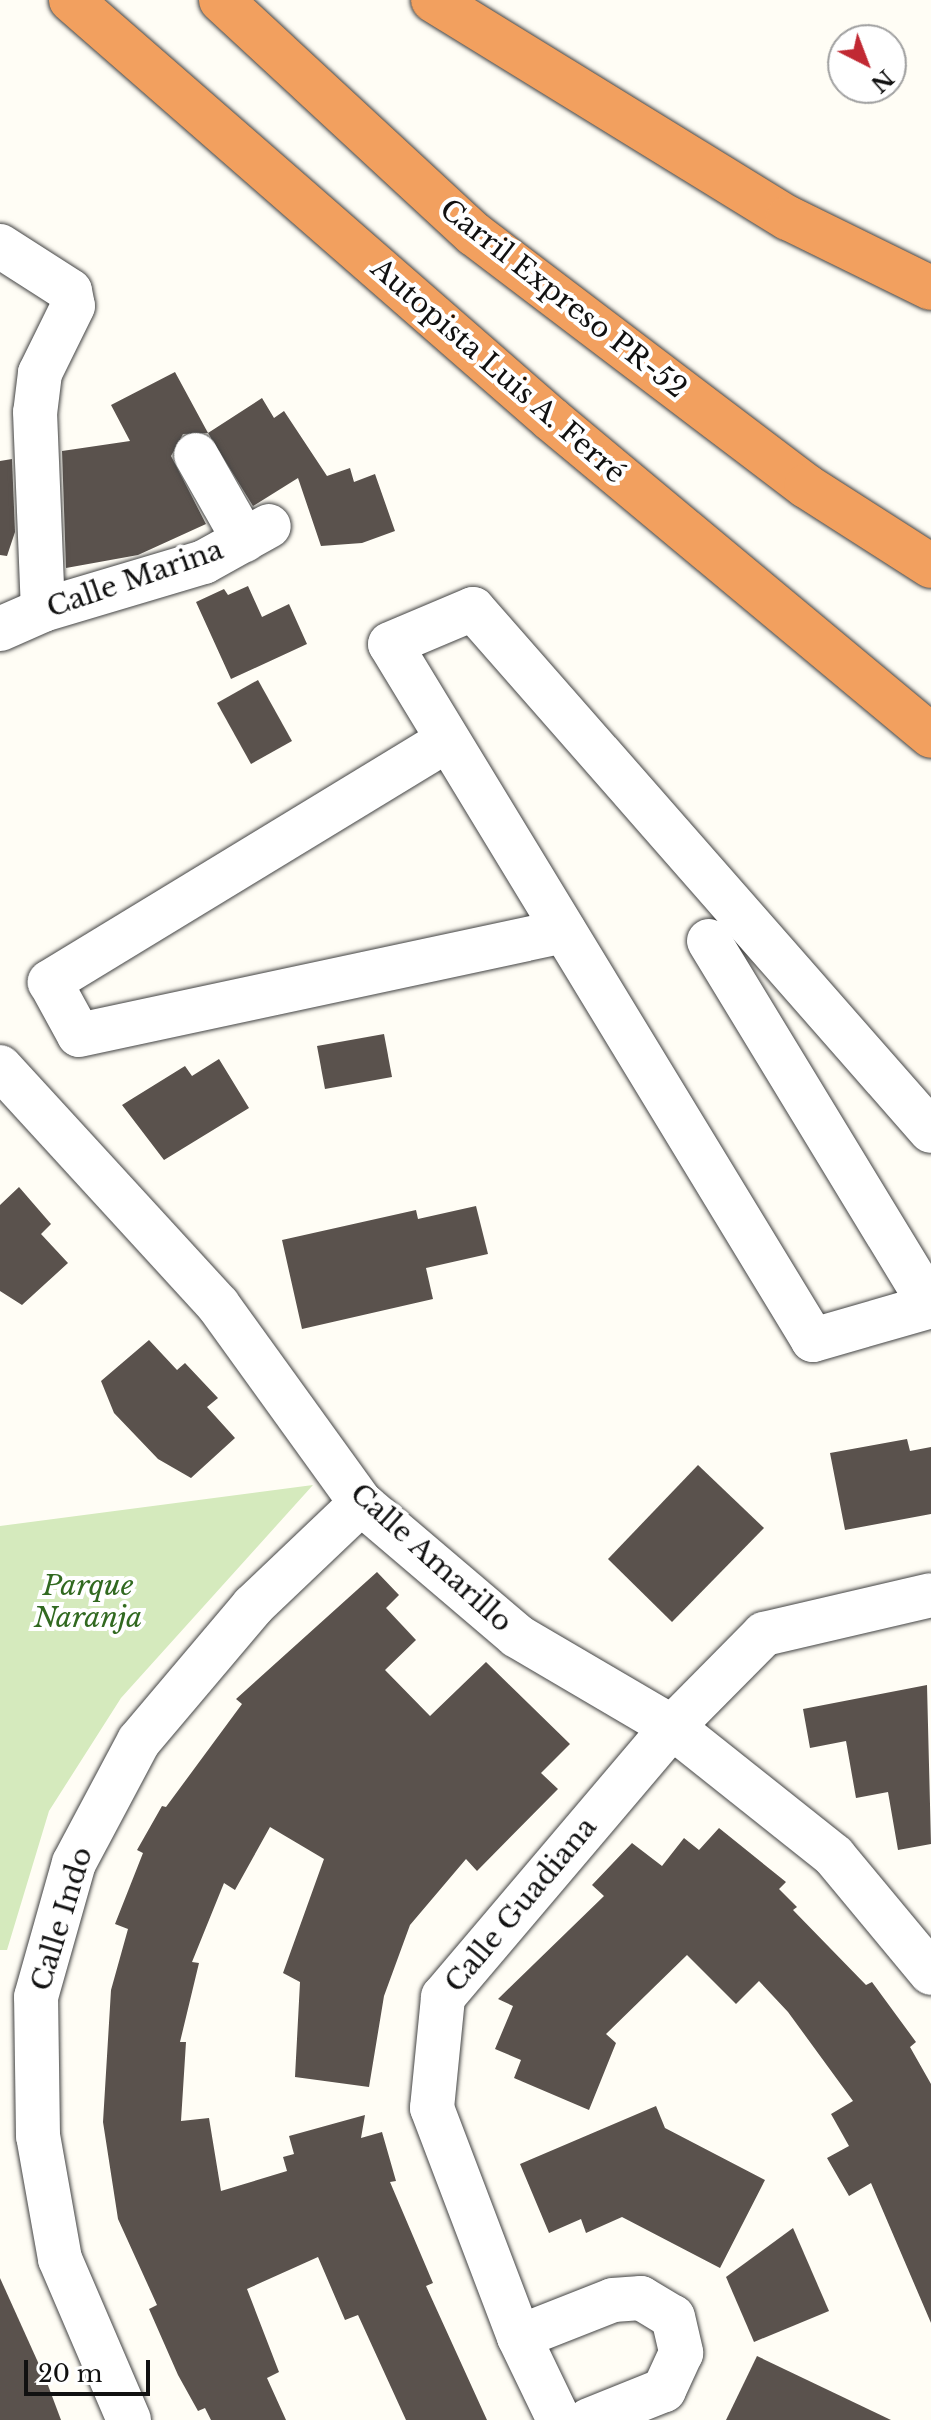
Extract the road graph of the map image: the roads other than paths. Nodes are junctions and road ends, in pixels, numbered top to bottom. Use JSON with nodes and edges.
{"nodes":[{"id":1,"x":71,"y":0,"type":"edge"},
{"id":2,"x":221,"y":0,"type":"edge"},
{"id":3,"x":433,"y":0,"type":"edge"},
{"id":4,"x":0,"y":246,"type":"edge"},
{"id":5,"x":931,"y":288,"type":"edge"},
{"id":6,"x":196,"y":455,"type":"dead end"},
{"id":7,"x":931,"y":566,"type":"edge"},
{"id":8,"x":43,"y":610,"type":"junction"},
{"id":9,"x":0,"y":629,"type":"edge"},
{"id":10,"x":838,"y":659,"type":"junction"},
{"id":11,"x":931,"y":736,"type":"edge"},
{"id":12,"x":446,"y":741,"type":"junction"},
{"id":13,"x":931,"y":760,"type":"edge"},
{"id":14,"x":564,"y":931,"type":"junction"},
{"id":15,"x":709,"y":941,"type":"dead end"},
{"id":16,"x":0,"y":1067,"type":"edge"},
{"id":17,"x":931,"y":1131,"type":"edge"},
{"id":18,"x":361,"y":1503,"type":"junction"},
{"id":19,"x":931,"y":1595,"type":"edge"},
{"id":20,"x":672,"y":1727,"type":"junction"},
{"id":21,"x":931,"y":1973,"type":"edge"},
{"id":22,"x":18,"y":1996,"type":"edge"},
{"id":23,"x":519,"y":2337,"type":"junction"},
{"id":24,"x":129,"y":2420,"type":"edge"},
{"id":25,"x":559,"y":2420,"type":"edge"},
{"id":26,"x":589,"y":2420,"type":"edge"}],
"edges":[{"from":1,"to":10,"type":"highway","name":"Autopista Luis A. Ferré"},
{"from":2,"to":7,"type":"highway","name":"Carril Expreso PR-52"},
{"from":3,"to":5,"type":"highway"},
{"from":4,"to":8,"type":"street"},
{"from":6,"to":8,"type":"street","name":"Calle Marina"},
{"from":8,"to":9,"type":"street","name":"Calle Marina"},
{"from":10,"to":11,"type":"highway","name":"Autopista Luis A. Ferré"},
{"from":10,"to":13,"type":"highway"},
{"from":12,"to":14,"type":"street"},
{"from":12,"to":14,"type":"street"},
{"from":12,"to":17,"type":"street"},
{"from":14,"to":15,"type":"street"},
{"from":16,"to":18,"type":"street","name":"Calle Amarillo"},
{"from":18,"to":20,"type":"street","name":"Calle Amarillo"},
{"from":18,"to":22,"type":"street","name":"Calle Indo"},
{"from":19,"to":20,"type":"street","name":"Calle Guadiana"},
{"from":20,"to":21,"type":"street","name":"Calle Amarillo"},
{"from":20,"to":23,"type":"street","name":"Calle Guadiana"},
{"from":22,"to":24,"type":"street","name":"Calle Indo"},
{"from":23,"to":25,"type":"street","name":"Calle Guadiana"},
{"from":23,"to":26,"type":"street"}]}
